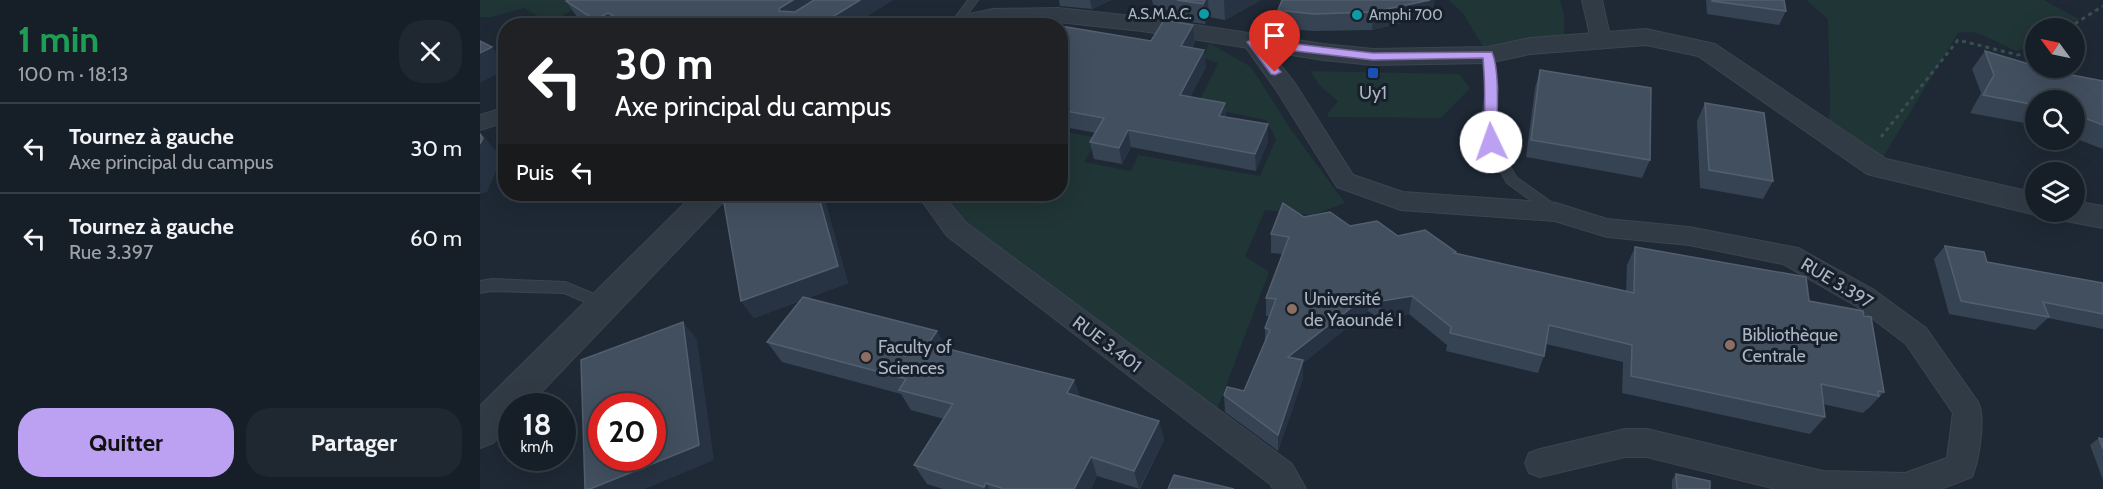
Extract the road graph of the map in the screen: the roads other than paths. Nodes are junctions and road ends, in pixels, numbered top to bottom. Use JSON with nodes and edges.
{"nodes":[{"id":1,"x":973,"y":0,"type":"edge"},
{"id":2,"x":1592,"y":0,"type":"edge"},
{"id":3,"x":956,"y":18,"type":"edge"},
{"id":4,"x":982,"y":18,"type":"edge"},
{"id":5,"x":1601,"y":40,"type":"junction"},
{"id":6,"x":1252,"y":42,"type":"junction"},
{"id":7,"x":1488,"y":55,"type":"junction"},
{"id":8,"x":498,"y":117,"type":"edge"},
{"id":9,"x":480,"y":123,"type":"edge"},
{"id":10,"x":705,"y":201,"type":"edge"},
{"id":11,"x":934,"y":201,"type":"edge"},
{"id":12,"x":2025,"y":201,"type":"edge"},
{"id":13,"x":1556,"y":212,"type":"junction"},
{"id":14,"x":2085,"y":214,"type":"edge"},
{"id":15,"x":2103,"y":217,"type":"edge"},
{"id":16,"x":480,"y":287,"type":"edge"},
{"id":17,"x":604,"y":304,"type":"junction"},
{"id":18,"x":480,"y":431,"type":"edge"},
{"id":19,"x":1540,"y":463,"type":"dead end"},
{"id":20,"x":1290,"y":489,"type":"edge"}],
"edges":[{"from":1,"to":3,"type":"lane"},
{"from":2,"to":5,"type":"street"},
{"from":4,"to":6,"type":"street"},
{"from":5,"to":7,"type":"street"},
{"from":5,"to":12,"type":"street"},
{"from":6,"to":7,"type":"street"},
{"from":6,"to":13,"type":"street","name":"RUE 3.397"},
{"from":7,"to":13,"type":"lane"},
{"from":8,"to":9,"type":"street"},
{"from":10,"to":17,"type":"street"},
{"from":11,"to":20,"type":"street","name":"RUE 3.401"},
{"from":13,"to":19,"type":"street","name":"RUE 3.397"},
{"from":14,"to":15,"type":"street"},
{"from":16,"to":17,"type":"lane"},
{"from":17,"to":18,"type":"street"}]}
